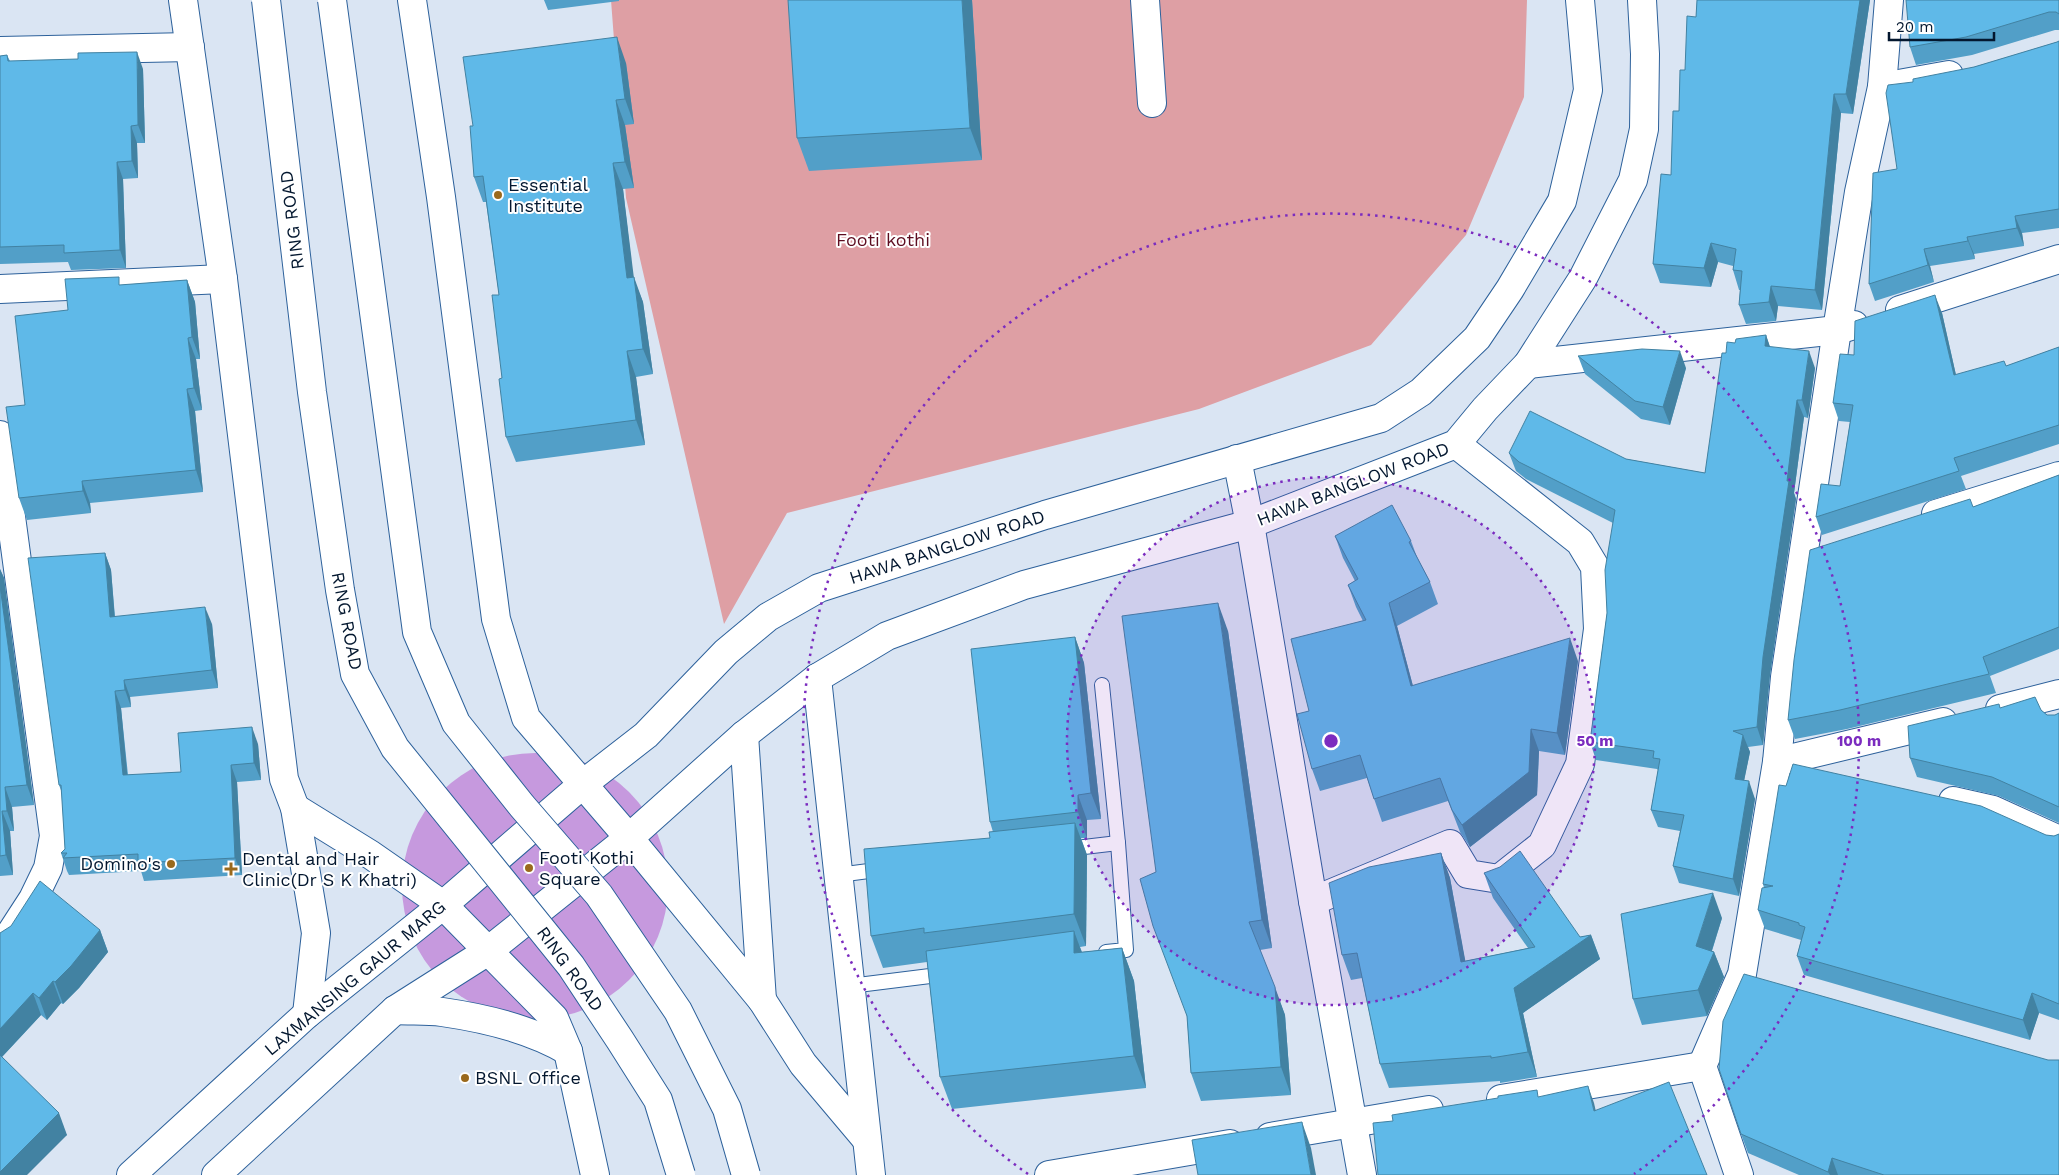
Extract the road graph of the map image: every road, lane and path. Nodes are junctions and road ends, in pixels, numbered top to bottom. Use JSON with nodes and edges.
{"nodes":[{"id":1,"x":183,"y":0,"type":"edge"},
{"id":2,"x":266,"y":0,"type":"edge"},
{"id":3,"x":332,"y":0,"type":"edge"},
{"id":4,"x":412,"y":0,"type":"edge"},
{"id":5,"x":1145,"y":0,"type":"edge"},
{"id":6,"x":1580,"y":0,"type":"edge"},
{"id":7,"x":1642,"y":0,"type":"edge"},
{"id":8,"x":1889,"y":0,"type":"edge"},
{"id":9,"x":190,"y":47,"type":"junction"},
{"id":10,"x":0,"y":51,"type":"edge"},
{"id":11,"x":1976,"y":70,"type":"edge"},
{"id":12,"x":1882,"y":87,"type":"junction"},
{"id":13,"x":1152,"y":103,"type":"dead end"},
{"id":14,"x":2059,"y":259,"type":"edge"},
{"id":15,"x":223,"y":279,"type":"junction"},
{"id":16,"x":0,"y":289,"type":"edge"},
{"id":17,"x":1837,"y":330,"type":"junction"},
{"id":18,"x":1528,"y":364,"type":"junction"},
{"id":19,"x":0,"y":435,"type":"edge"},
{"id":20,"x":1456,"y":444,"type":"junction"},
{"id":21,"x":1236,"y":459,"type":"junction"},
{"id":22,"x":2059,"y":476,"type":"edge"},
{"id":23,"x":1916,"y":521,"type":"edge"},
{"id":24,"x":1250,"y":524,"type":"junction"},
{"id":25,"x":1831,"y":548,"type":"edge"},
{"id":26,"x":1803,"y":557,"type":"junction"},
{"id":27,"x":817,"y":678,"type":"junction"},
{"id":28,"x":1102,"y":685,"type":"dead end"},
{"id":29,"x":2057,"y":703,"type":"edge"},
{"id":30,"x":744,"y":735,"type":"junction"},
{"id":31,"x":1777,"y":762,"type":"junction"},
{"id":32,"x":1833,"y":775,"type":"edge"},
{"id":33,"x":583,"y":784,"type":"junction"},
{"id":34,"x":1927,"y":796,"type":"edge"},
{"id":35,"x":295,"y":808,"type":"junction"},
{"id":36,"x":629,"y":838,"type":"junction"},
{"id":37,"x":2059,"y":840,"type":"edge"},
{"id":38,"x":1118,"y":843,"type":"junction"},
{"id":39,"x":1050,"y":851,"type":"edge"},
{"id":40,"x":895,"y":868,"type":"edge"},
{"id":41,"x":838,"y":875,"type":"junction"},
{"id":42,"x":1313,"y":901,"type":"junction"},
{"id":43,"x":443,"y":905,"type":"junction"},
{"id":44,"x":0,"y":943,"type":"edge"},
{"id":45,"x":488,"y":951,"type":"junction"},
{"id":46,"x":1096,"y":953,"type":"edge"},
{"id":47,"x":962,"y":971,"type":"edge"},
{"id":48,"x":850,"y":986,"type":"junction"},
{"id":49,"x":762,"y":1000,"type":"junction"},
{"id":50,"x":395,"y":1010,"type":"junction"},
{"id":51,"x":308,"y":1014,"type":"junction"},
{"id":52,"x":568,"y":1051,"type":"junction"},
{"id":53,"x":1702,"y":1066,"type":"junction"},
{"id":54,"x":1480,"y":1102,"type":"edge"},
{"id":55,"x":1450,"y":1107,"type":"edge"},
{"id":56,"x":1354,"y":1122,"type":"junction"},
{"id":57,"x":867,"y":1140,"type":"junction"},
{"id":58,"x":131,"y":1175,"type":"edge"},
{"id":59,"x":216,"y":1175,"type":"edge"},
{"id":60,"x":595,"y":1175,"type":"edge"},
{"id":61,"x":681,"y":1175,"type":"edge"},
{"id":62,"x":746,"y":1175,"type":"edge"},
{"id":63,"x":871,"y":1175,"type":"edge"},
{"id":64,"x":1049,"y":1175,"type":"edge"},
{"id":65,"x":1362,"y":1175,"type":"edge"},
{"id":66,"x":1738,"y":1175,"type":"edge"}],
"edges":[{"from":1,"to":9,"type":"main road"},
{"from":2,"to":61,"type":"main road","name":"RING ROAD","bridge":true},
{"from":3,"to":62,"type":"main road","bridge":true},
{"from":4,"to":33,"type":"main road"},
{"from":5,"to":13,"type":"main road"},
{"from":6,"to":21,"type":"main road","name":"HAWA BANGLOW ROAD"},
{"from":7,"to":18,"type":"main road","name":"HAWA BANGLOW ROAD"},
{"from":8,"to":12,"type":"main road"},
{"from":9,"to":10,"type":"main road"},
{"from":9,"to":15,"type":"main road"},
{"from":11,"to":12,"type":"main road"},
{"from":12,"to":17,"type":"main road"},
{"from":14,"to":17,"type":"main road"},
{"from":15,"to":16,"type":"main road"},
{"from":15,"to":35,"type":"main road"},
{"from":17,"to":18,"type":"main road"},
{"from":17,"to":26,"type":"main road"},
{"from":18,"to":20,"type":"main road","name":"HAWA BANGLOW ROAD"},
{"from":19,"to":44,"type":"main road"},
{"from":20,"to":24,"type":"main road","name":"HAWA BANGLOW ROAD"},
{"from":20,"to":42,"type":"main road"},
{"from":21,"to":24,"type":"main road"},
{"from":21,"to":33,"type":"main road","name":"HAWA BANGLOW ROAD"},
{"from":22,"to":23,"type":"main road"},
{"from":24,"to":27,"type":"main road","name":"HAWA BANGLOW ROAD"},
{"from":24,"to":42,"type":"main road"},
{"from":25,"to":26,"type":"main road"},
{"from":26,"to":31,"type":"main road"},
{"from":27,"to":30,"type":"main road","name":"HAWA BANGLOW ROAD"},
{"from":27,"to":41,"type":"main road"},
{"from":28,"to":38,"type":"lane"},
{"from":29,"to":31,"type":"main road"},
{"from":30,"to":36,"type":"main road","name":"HAWA BANGLOW ROAD"},
{"from":30,"to":49,"type":"main road"},
{"from":31,"to":32,"type":"main road"},
{"from":31,"to":53,"type":"main road"},
{"from":33,"to":36,"type":"main road"},
{"from":33,"to":43,"type":"main road","name":"LAXMANSING GAUR MARG"},
{"from":34,"to":37,"type":"main road"},
{"from":35,"to":43,"type":"main road"},
{"from":35,"to":51,"type":"main road"},
{"from":36,"to":45,"type":"main road"},
{"from":36,"to":49,"type":"main road"},
{"from":38,"to":39,"type":"lane"},
{"from":38,"to":46,"type":"lane"},
{"from":40,"to":41,"type":"lane"},
{"from":41,"to":48,"type":"main road"},
{"from":42,"to":56,"type":"main road"},
{"from":43,"to":45,"type":"main road"},
{"from":43,"to":51,"type":"main road","name":"LAXMANSING GAUR MARG"},
{"from":45,"to":50,"type":"main road"},
{"from":45,"to":52,"type":"main road"},
{"from":47,"to":48,"type":"lane"},
{"from":48,"to":57,"type":"main road"},
{"from":49,"to":57,"type":"main road"},
{"from":50,"to":52,"type":"main road"},
{"from":50,"to":59,"type":"main road"},
{"from":51,"to":58,"type":"main road","name":"LAXMANSING GAUR MARG"},
{"from":52,"to":60,"type":"main road"},
{"from":53,"to":54,"type":"main road"},
{"from":53,"to":66,"type":"main road"},
{"from":55,"to":56,"type":"main road"},
{"from":56,"to":64,"type":"main road"},
{"from":56,"to":65,"type":"main road"},
{"from":57,"to":63,"type":"main road"}]}
